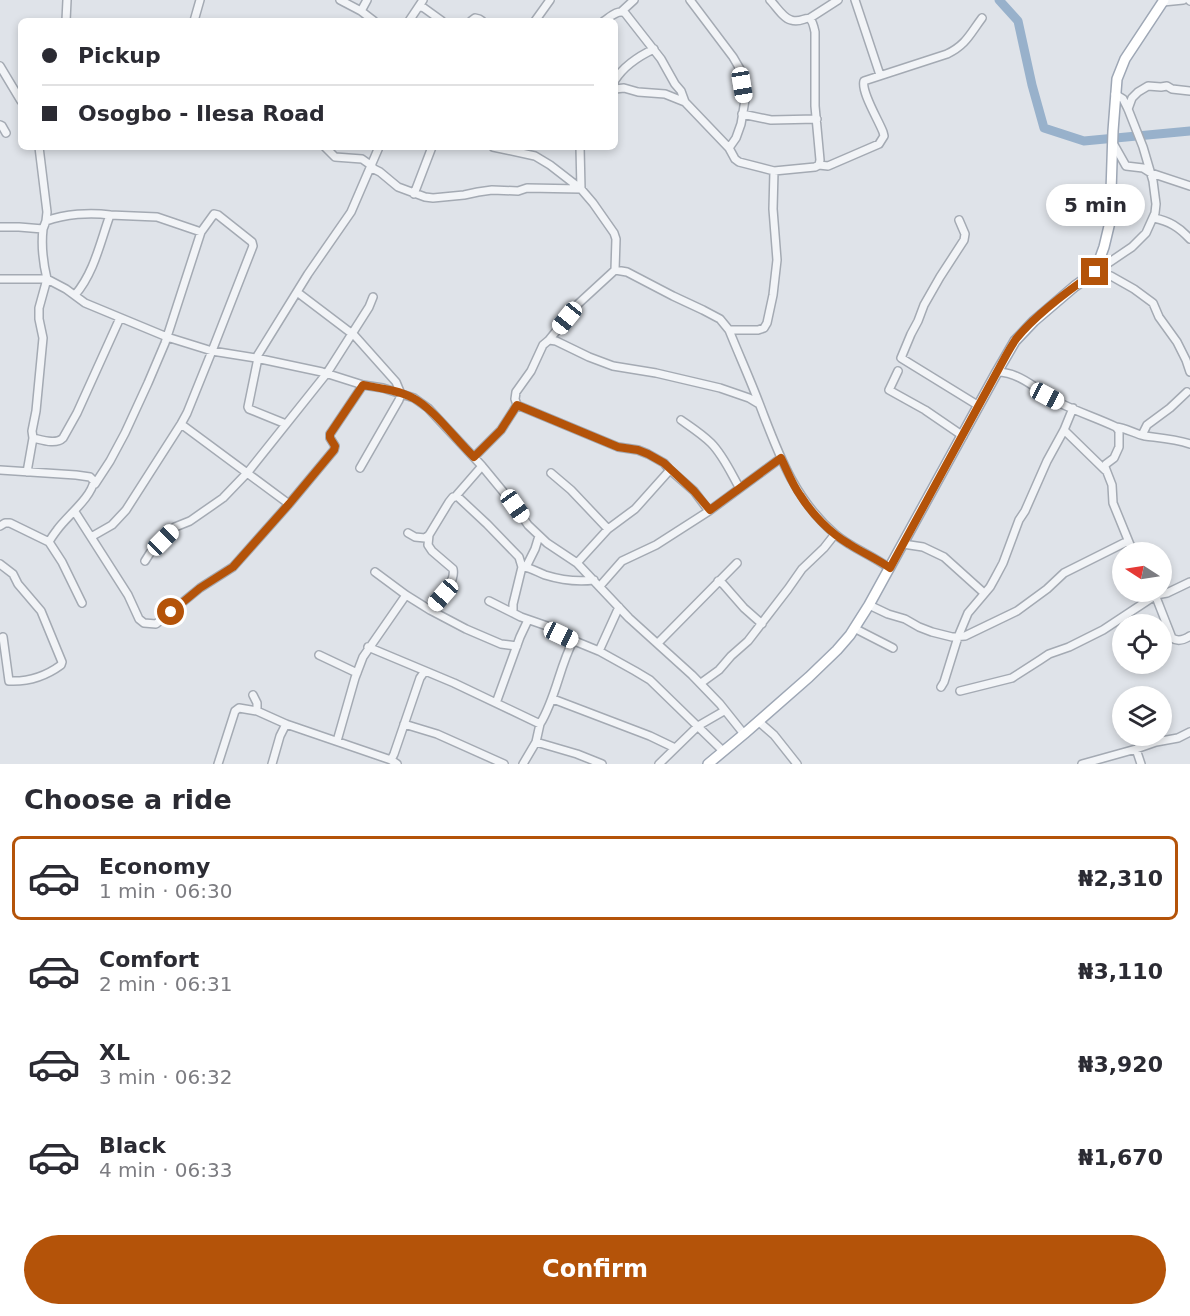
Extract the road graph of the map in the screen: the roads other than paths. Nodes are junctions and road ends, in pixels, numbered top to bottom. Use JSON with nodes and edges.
{"nodes":[{"id":1,"x":67,"y":0,"type":"edge"},
{"id":2,"x":200,"y":0,"type":"edge"},
{"id":3,"x":340,"y":0,"type":"edge"},
{"id":4,"x":367,"y":0,"type":"edge"},
{"id":5,"x":550,"y":0,"type":"edge"},
{"id":6,"x":633,"y":0,"type":"edge"},
{"id":7,"x":690,"y":0,"type":"edge"},
{"id":8,"x":770,"y":0,"type":"edge"},
{"id":9,"x":838,"y":0,"type":"edge"},
{"id":10,"x":855,"y":0,"type":"edge"},
{"id":11,"x":1183,"y":0,"type":"edge"},
{"id":12,"x":1163,"y":1,"type":"edge"},
{"id":13,"x":421,"y":3,"type":"edge"},
{"id":14,"x":361,"y":11,"type":"junction"},
{"id":15,"x":622,"y":11,"type":"junction"},
{"id":16,"x":66,"y":18,"type":"edge"},
{"id":17,"x":195,"y":18,"type":"edge"},
{"id":18,"x":370,"y":18,"type":"edge"},
{"id":19,"x":411,"y":18,"type":"edge"},
{"id":20,"x":438,"y":18,"type":"edge"},
{"id":21,"x":537,"y":18,"type":"edge"},
{"id":22,"x":609,"y":18,"type":"edge"},
{"id":23,"x":810,"y":18,"type":"junction"},
{"id":24,"x":982,"y":18,"type":"dead end"},
{"id":25,"x":654,"y":49,"type":"junction"},
{"id":26,"x":1,"y":70,"type":"edge"},
{"id":27,"x":880,"y":75,"type":"junction"},
{"id":28,"x":618,"y":76,"type":"edge"},
{"id":29,"x":618,"y":89,"type":"edge"},
{"id":30,"x":1190,"y":91,"type":"edge"},
{"id":31,"x":1115,"y":93,"type":"junction"},
{"id":32,"x":18,"y":96,"type":"edge"},
{"id":33,"x":685,"y":102,"type":"junction"},
{"id":34,"x":1128,"y":109,"type":"junction"},
{"id":35,"x":742,"y":114,"type":"junction"},
{"id":36,"x":817,"y":119,"type":"junction"},
{"id":37,"x":0,"y":125,"type":"edge"},
{"id":38,"x":6,"y":132,"type":"dead end"},
{"id":39,"x":1113,"y":143,"type":"junction"},
{"id":40,"x":729,"y":148,"type":"junction"},
{"id":41,"x":39,"y":150,"type":"edge"},
{"id":42,"x":328,"y":150,"type":"edge"},
{"id":43,"x":379,"y":150,"type":"edge"},
{"id":44,"x":431,"y":150,"type":"edge"},
{"id":45,"x":507,"y":150,"type":"edge"},
{"id":46,"x":580,"y":150,"type":"edge"},
{"id":47,"x":819,"y":165,"type":"junction"},
{"id":48,"x":372,"y":167,"type":"junction"},
{"id":49,"x":774,"y":171,"type":"junction"},
{"id":50,"x":1151,"y":173,"type":"junction"},
{"id":51,"x":1190,"y":186,"type":"edge"},
{"id":52,"x":580,"y":189,"type":"junction"},
{"id":53,"x":414,"y":194,"type":"junction"},
{"id":54,"x":110,"y":215,"type":"junction"},
{"id":55,"x":1154,"y":218,"type":"junction"},
{"id":56,"x":46,"y":220,"type":"junction"},
{"id":57,"x":959,"y":220,"type":"dead end"},
{"id":58,"x":0,"y":227,"type":"edge"},
{"id":59,"x":43,"y":229,"type":"junction"},
{"id":60,"x":201,"y":232,"type":"junction"},
{"id":61,"x":1190,"y":239,"type":"edge"},
{"id":62,"x":615,"y":270,"type":"junction"},
{"id":63,"x":1095,"y":272,"type":"junction"},
{"id":64,"x":1111,"y":276,"type":"dead end"},
{"id":65,"x":0,"y":279,"type":"edge"},
{"id":66,"x":47,"y":279,"type":"junction"},
{"id":67,"x":297,"y":292,"type":"junction"},
{"id":68,"x":75,"y":295,"type":"junction"},
{"id":69,"x":374,"y":297,"type":"dead end"},
{"id":70,"x":120,"y":318,"type":"junction"},
{"id":71,"x":729,"y":330,"type":"junction"},
{"id":72,"x":352,"y":333,"type":"junction"},
{"id":73,"x":167,"y":337,"type":"junction"},
{"id":74,"x":549,"y":340,"type":"junction"},
{"id":75,"x":212,"y":351,"type":"junction"},
{"id":76,"x":257,"y":358,"type":"junction"},
{"id":77,"x":898,"y":371,"type":"dead end"},
{"id":78,"x":997,"y":372,"type":"junction"},
{"id":79,"x":1190,"y":372,"type":"edge"},
{"id":80,"x":327,"y":373,"type":"junction"},
{"id":81,"x":363,"y":385,"type":"junction"},
{"id":82,"x":1187,"y":392,"type":"dead end"},
{"id":83,"x":401,"y":394,"type":"junction"},
{"id":84,"x":759,"y":404,"type":"junction"},
{"id":85,"x":517,"y":405,"type":"junction"},
{"id":86,"x":979,"y":406,"type":"junction"},
{"id":87,"x":1072,"y":408,"type":"junction"},
{"id":88,"x":681,"y":420,"type":"dead end"},
{"id":89,"x":181,"y":424,"type":"junction"},
{"id":90,"x":286,"y":424,"type":"junction"},
{"id":91,"x":1116,"y":427,"type":"junction"},
{"id":92,"x":1064,"y":430,"type":"junction"},
{"id":93,"x":1142,"y":435,"type":"junction"},
{"id":94,"x":963,"y":436,"type":"junction"},
{"id":95,"x":33,"y":438,"type":"junction"},
{"id":96,"x":1190,"y":444,"type":"edge"},
{"id":97,"x":474,"y":457,"type":"junction"},
{"id":98,"x":781,"y":458,"type":"junction"},
{"id":99,"x":482,"y":466,"type":"junction"},
{"id":100,"x":360,"y":468,"type":"dead end"},
{"id":101,"x":669,"y":469,"type":"junction"},
{"id":102,"x":0,"y":470,"type":"edge"},
{"id":103,"x":1105,"y":470,"type":"junction"},
{"id":104,"x":27,"y":472,"type":"junction"},
{"id":105,"x":248,"y":472,"type":"junction"},
{"id":106,"x":551,"y":473,"type":"dead end"},
{"id":107,"x":94,"y":484,"type":"junction"},
{"id":108,"x":739,"y":487,"type":"junction"},
{"id":109,"x":455,"y":496,"type":"junction"},
{"id":110,"x":289,"y":504,"type":"junction"},
{"id":111,"x":710,"y":510,"type":"junction"},
{"id":112,"x":75,"y":512,"type":"junction"},
{"id":113,"x":0,"y":526,"type":"edge"},
{"id":114,"x":608,"y":529,"type":"junction"},
{"id":115,"x":408,"y":533,"type":"dead end"},
{"id":116,"x":835,"y":534,"type":"junction"},
{"id":117,"x":429,"y":535,"type":"junction"},
{"id":118,"x":539,"y":536,"type":"junction"},
{"id":119,"x":91,"y":537,"type":"junction"},
{"id":120,"x":49,"y":542,"type":"junction"},
{"id":121,"x":1128,"y":542,"type":"edge"},
{"id":122,"x":903,"y":544,"type":"junction"},
{"id":123,"x":1112,"y":550,"type":"edge"},
{"id":124,"x":145,"y":561,"type":"dead end"},
{"id":125,"x":737,"y":562,"type":"dead end"},
{"id":126,"x":577,"y":563,"type":"junction"},
{"id":127,"x":0,"y":564,"type":"edge"},
{"id":128,"x":524,"y":567,"type":"junction"},
{"id":129,"x":890,"y":568,"type":"junction"},
{"id":130,"x":375,"y":572,"type":"dead end"},
{"id":131,"x":594,"y":580,"type":"junction"},
{"id":132,"x":718,"y":581,"type":"junction"},
{"id":133,"x":1190,"y":582,"type":"edge"},
{"id":134,"x":600,"y":586,"type":"junction"},
{"id":135,"x":1172,"y":591,"type":"edge"},
{"id":136,"x":984,"y":593,"type":"junction"},
{"id":137,"x":405,"y":595,"type":"junction"},
{"id":138,"x":489,"y":601,"type":"dead end"},
{"id":139,"x":1142,"y":602,"type":"edge"},
{"id":140,"x":1158,"y":602,"type":"edge"},
{"id":141,"x":82,"y":603,"type":"dead end"},
{"id":142,"x":869,"y":605,"type":"junction"},
{"id":143,"x":619,"y":607,"type":"junction"},
{"id":144,"x":430,"y":610,"type":"junction"},
{"id":145,"x":513,"y":614,"type":"junction"},
{"id":146,"x":528,"y":620,"type":"junction"},
{"id":147,"x":762,"y":624,"type":"junction"},
{"id":148,"x":854,"y":628,"type":"junction"},
{"id":149,"x":962,"y":634,"type":"junction"},
{"id":150,"x":1190,"y":636,"type":"edge"},
{"id":151,"x":3,"y":637,"type":"dead end"},
{"id":152,"x":573,"y":641,"type":"junction"},
{"id":153,"x":658,"y":643,"type":"junction"},
{"id":154,"x":517,"y":646,"type":"junction"},
{"id":155,"x":368,"y":647,"type":"junction"},
{"id":156,"x":893,"y":648,"type":"dead end"},
{"id":157,"x":599,"y":651,"type":"junction"},
{"id":158,"x":319,"y":655,"type":"dead end"},
{"id":159,"x":425,"y":671,"type":"junction"},
{"id":160,"x":357,"y":673,"type":"junction"},
{"id":161,"x":700,"y":683,"type":"junction"},
{"id":162,"x":941,"y":687,"type":"dead end"},
{"id":163,"x":960,"y":691,"type":"dead end"},
{"id":164,"x":253,"y":695,"type":"dead end"},
{"id":165,"x":553,"y":699,"type":"junction"},
{"id":166,"x":496,"y":703,"type":"junction"},
{"id":167,"x":257,"y":711,"type":"junction"},
{"id":168,"x":724,"y":711,"type":"junction"},
{"id":169,"x":758,"y":721,"type":"junction"},
{"id":170,"x":540,"y":723,"type":"junction"},
{"id":171,"x":286,"y":724,"type":"junction"},
{"id":172,"x":404,"y":724,"type":"junction"},
{"id":173,"x":698,"y":726,"type":"junction"},
{"id":174,"x":1190,"y":732,"type":"edge"},
{"id":175,"x":744,"y":734,"type":"junction"},
{"id":176,"x":337,"y":741,"type":"junction"},
{"id":177,"x":536,"y":742,"type":"junction"},
{"id":178,"x":675,"y":748,"type":"junction"},
{"id":179,"x":1136,"y":749,"type":"junction"},
{"id":180,"x":723,"y":751,"type":"junction"},
{"id":181,"x":1110,"y":760,"type":"edge"},
{"id":182,"x":394,"y":762,"type":"edge"},
{"id":183,"x":218,"y":764,"type":"edge"},
{"id":184,"x":272,"y":764,"type":"edge"},
{"id":185,"x":504,"y":764,"type":"edge"},
{"id":186,"x":524,"y":764,"type":"edge"},
{"id":187,"x":602,"y":764,"type":"edge"},
{"id":188,"x":659,"y":764,"type":"edge"},
{"id":189,"x":708,"y":764,"type":"edge"},
{"id":190,"x":797,"y":764,"type":"edge"},
{"id":191,"x":1083,"y":764,"type":"edge"},
{"id":192,"x":1141,"y":764,"type":"edge"}],
"edges":[{"from":1,"to":16,"type":"street"},
{"from":2,"to":17,"type":"street"},
{"from":3,"to":14,"type":"street"},
{"from":4,"to":14,"type":"street"},
{"from":5,"to":21,"type":"street"},
{"from":6,"to":15,"type":"street"},
{"from":7,"to":35,"type":"street"},
{"from":8,"to":23,"type":"street"},
{"from":9,"to":23,"type":"street"},
{"from":10,"to":27,"type":"street"},
{"from":11,"to":12,"type":"street"},
{"from":12,"to":31,"type":"main road"},
{"from":13,"to":19,"type":"street"},
{"from":13,"to":20,"type":"street"},
{"from":14,"to":18,"type":"street"},
{"from":15,"to":22,"type":"street"},
{"from":15,"to":25,"type":"street"},
{"from":23,"to":36,"type":"street"},
{"from":24,"to":27,"type":"street"},
{"from":25,"to":28,"type":"street"},
{"from":25,"to":33,"type":"street"},
{"from":26,"to":32,"type":"street"},
{"from":27,"to":47,"type":"street"},
{"from":29,"to":33,"type":"street"},
{"from":30,"to":34,"type":"street"},
{"from":31,"to":34,"type":"street"},
{"from":31,"to":39,"type":"main road"},
{"from":33,"to":40,"type":"street"},
{"from":34,"to":50,"type":"street"},
{"from":35,"to":36,"type":"street"},
{"from":35,"to":40,"type":"street"},
{"from":36,"to":47,"type":"street"},
{"from":37,"to":38,"type":"street"},
{"from":39,"to":50,"type":"street"},
{"from":39,"to":63,"type":"main road"},
{"from":40,"to":49,"type":"street"},
{"from":41,"to":56,"type":"street"},
{"from":42,"to":48,"type":"street"},
{"from":43,"to":48,"type":"street"},
{"from":44,"to":53,"type":"street"},
{"from":45,"to":52,"type":"street"},
{"from":46,"to":52,"type":"street"},
{"from":47,"to":49,"type":"street"},
{"from":48,"to":53,"type":"street"},
{"from":48,"to":67,"type":"street"},
{"from":49,"to":71,"type":"street"},
{"from":50,"to":51,"type":"street"},
{"from":50,"to":55,"type":"street"},
{"from":52,"to":53,"type":"street"},
{"from":52,"to":62,"type":"street"},
{"from":54,"to":56,"type":"street"},
{"from":54,"to":60,"type":"street"},
{"from":54,"to":68,"type":"street"},
{"from":55,"to":61,"type":"street"},
{"from":55,"to":63,"type":"street"},
{"from":56,"to":59,"type":"street"},
{"from":57,"to":86,"type":"street"},
{"from":58,"to":59,"type":"street"},
{"from":59,"to":66,"type":"street"},
{"from":60,"to":73,"type":"street"},
{"from":60,"to":75,"type":"street"},
{"from":62,"to":71,"type":"street"},
{"from":62,"to":74,"type":"street"},
{"from":63,"to":78,"type":"main road"},
{"from":64,"to":79,"type":"street"},
{"from":65,"to":66,"type":"street"},
{"from":66,"to":68,"type":"street"},
{"from":66,"to":95,"type":"street"},
{"from":67,"to":72,"type":"street"},
{"from":67,"to":76,"type":"street"},
{"from":68,"to":70,"type":"street"},
{"from":69,"to":72,"type":"street"},
{"from":70,"to":73,"type":"street"},
{"from":70,"to":95,"type":"street"},
{"from":71,"to":84,"type":"street"},
{"from":72,"to":80,"type":"street"},
{"from":72,"to":83,"type":"street"},
{"from":73,"to":75,"type":"street"},
{"from":73,"to":107,"type":"street"},
{"from":74,"to":84,"type":"street"},
{"from":74,"to":85,"type":"street"},
{"from":75,"to":76,"type":"street"},
{"from":75,"to":89,"type":"street"},
{"from":76,"to":80,"type":"street"},
{"from":76,"to":90,"type":"street"},
{"from":77,"to":94,"type":"street"},
{"from":78,"to":86,"type":"main road"},
{"from":78,"to":87,"type":"street"},
{"from":80,"to":81,"type":"street"},
{"from":80,"to":90,"type":"street"},
{"from":81,"to":83,"type":"street"},
{"from":81,"to":110,"type":"street"},
{"from":82,"to":93,"type":"street"},
{"from":83,"to":97,"type":"street"},
{"from":83,"to":100,"type":"street"},
{"from":84,"to":98,"type":"street"},
{"from":85,"to":97,"type":"street"},
{"from":85,"to":101,"type":"street"},
{"from":86,"to":94,"type":"main road"},
{"from":87,"to":91,"type":"street"},
{"from":87,"to":92,"type":"street"},
{"from":88,"to":108,"type":"street"},
{"from":89,"to":105,"type":"street"},
{"from":89,"to":119,"type":"street"},
{"from":90,"to":105,"type":"street"},
{"from":91,"to":93,"type":"street"},
{"from":91,"to":103,"type":"street"},
{"from":92,"to":103,"type":"street"},
{"from":92,"to":136,"type":"street"},
{"from":93,"to":96,"type":"street"},
{"from":94,"to":122,"type":"main road"},
{"from":95,"to":104,"type":"street"},
{"from":97,"to":99,"type":"street"},
{"from":98,"to":108,"type":"street"},
{"from":98,"to":116,"type":"street"},
{"from":99,"to":109,"type":"street"},
{"from":99,"to":118,"type":"street"},
{"from":101,"to":111,"type":"street"},
{"from":101,"to":114,"type":"street"},
{"from":102,"to":104,"type":"street"},
{"from":103,"to":121,"type":"street"},
{"from":104,"to":107,"type":"street"},
{"from":105,"to":110,"type":"street"},
{"from":105,"to":124,"type":"street"},
{"from":106,"to":114,"type":"street"},
{"from":107,"to":112,"type":"street"},
{"from":108,"to":111,"type":"street"},
{"from":109,"to":117,"type":"street"},
{"from":109,"to":128,"type":"street"},
{"from":110,"to":119,"type":"street"},
{"from":111,"to":134,"type":"street"},
{"from":112,"to":119,"type":"street"},
{"from":112,"to":120,"type":"street"},
{"from":113,"to":120,"type":"street"},
{"from":114,"to":126,"type":"street"},
{"from":115,"to":117,"type":"street"},
{"from":116,"to":129,"type":"street"},
{"from":116,"to":147,"type":"street"},
{"from":117,"to":144,"type":"street"},
{"from":118,"to":126,"type":"street"},
{"from":118,"to":128,"type":"street"},
{"from":120,"to":141,"type":"street"},
{"from":122,"to":129,"type":"main road"},
{"from":122,"to":136,"type":"street"},
{"from":123,"to":149,"type":"street"},
{"from":125,"to":132,"type":"street"},
{"from":126,"to":131,"type":"street"},
{"from":127,"to":151,"type":"street"},
{"from":128,"to":131,"type":"street"},
{"from":128,"to":145,"type":"street"},
{"from":129,"to":142,"type":"main road"},
{"from":130,"to":137,"type":"street"},
{"from":131,"to":134,"type":"street"},
{"from":132,"to":147,"type":"street"},
{"from":132,"to":153,"type":"street"},
{"from":133,"to":135,"type":"street"},
{"from":134,"to":143,"type":"street"},
{"from":136,"to":149,"type":"street"},
{"from":137,"to":144,"type":"street"},
{"from":137,"to":155,"type":"street"},
{"from":138,"to":145,"type":"street"},
{"from":139,"to":163,"type":"street"},
{"from":140,"to":150,"type":"street"},
{"from":142,"to":148,"type":"main road"},
{"from":142,"to":149,"type":"street"},
{"from":143,"to":153,"type":"street"},
{"from":143,"to":157,"type":"street"},
{"from":144,"to":154,"type":"street"},
{"from":145,"to":146,"type":"street"},
{"from":146,"to":152,"type":"street"},
{"from":146,"to":154,"type":"street"},
{"from":147,"to":161,"type":"street"},
{"from":148,"to":156,"type":"street"},
{"from":148,"to":169,"type":"main road"},
{"from":149,"to":162,"type":"street"},
{"from":152,"to":157,"type":"street"},
{"from":152,"to":165,"type":"street"},
{"from":153,"to":161,"type":"street"},
{"from":154,"to":166,"type":"street"},
{"from":155,"to":159,"type":"street"},
{"from":155,"to":160,"type":"street"},
{"from":157,"to":173,"type":"street"},
{"from":158,"to":160,"type":"street"},
{"from":159,"to":166,"type":"street"},
{"from":159,"to":172,"type":"street"},
{"from":160,"to":176,"type":"street"},
{"from":161,"to":168,"type":"street"},
{"from":164,"to":167,"type":"street"},
{"from":165,"to":170,"type":"street"},
{"from":165,"to":178,"type":"street"},
{"from":166,"to":170,"type":"street"},
{"from":167,"to":171,"type":"street"},
{"from":167,"to":183,"type":"street"},
{"from":168,"to":173,"type":"street"},
{"from":168,"to":175,"type":"street"},
{"from":169,"to":175,"type":"main road"},
{"from":169,"to":190,"type":"street"},
{"from":170,"to":177,"type":"street"},
{"from":171,"to":176,"type":"street"},
{"from":171,"to":184,"type":"street"},
{"from":172,"to":182,"type":"street"},
{"from":172,"to":185,"type":"street"},
{"from":173,"to":178,"type":"street"},
{"from":173,"to":180,"type":"street"},
{"from":174,"to":179,"type":"street"},
{"from":175,"to":180,"type":"main road"},
{"from":176,"to":182,"type":"street"},
{"from":177,"to":186,"type":"street"},
{"from":177,"to":187,"type":"street"},
{"from":178,"to":188,"type":"street"},
{"from":179,"to":181,"type":"street"},
{"from":179,"to":192,"type":"street"},
{"from":180,"to":189,"type":"main road"},
{"from":181,"to":191,"type":"street"}]}
